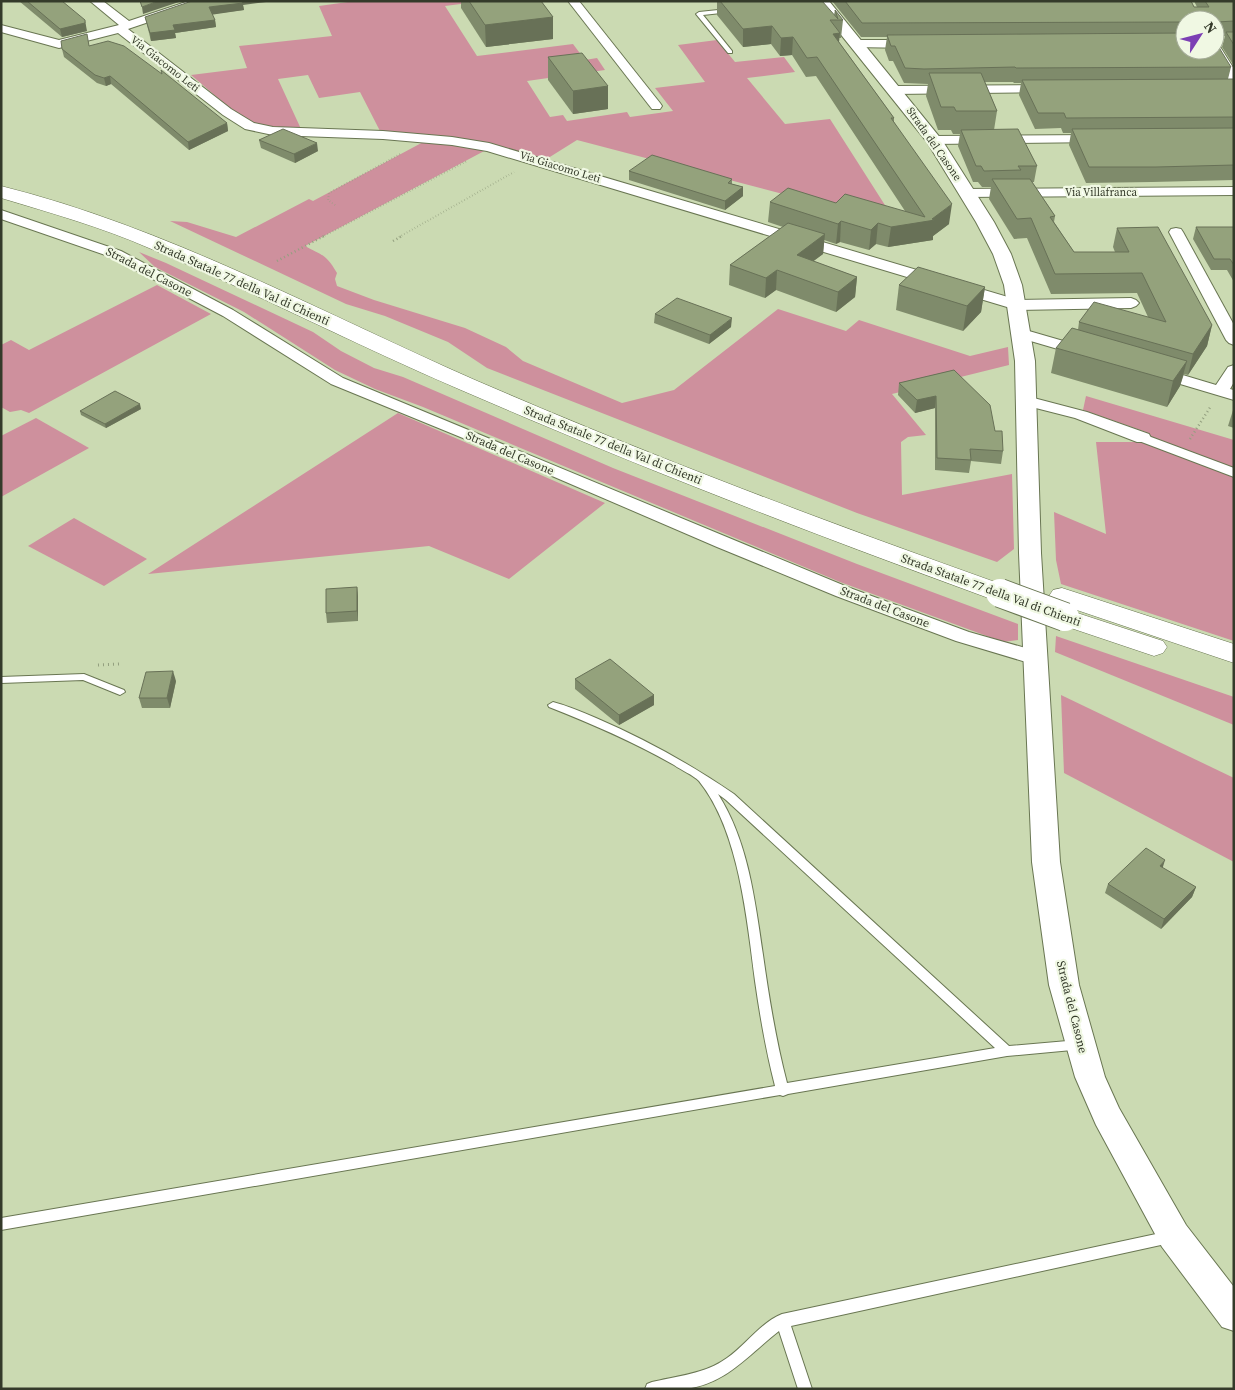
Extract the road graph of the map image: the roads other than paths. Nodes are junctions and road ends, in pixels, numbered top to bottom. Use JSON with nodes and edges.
{"nodes":[{"id":1,"x":95,"y":1,"type":"edge"},
{"id":2,"x":201,"y":1,"type":"edge"},
{"id":3,"x":574,"y":1,"type":"edge"},
{"id":4,"x":817,"y":2,"type":"edge"},
{"id":5,"x":737,"y":10,"type":"edge"},
{"id":6,"x":123,"y":27,"type":"junction"},
{"id":7,"x":1,"y":28,"type":"edge"},
{"id":8,"x":856,"y":44,"type":"junction"},
{"id":9,"x":920,"y":44,"type":"edge"},
{"id":10,"x":730,"y":52,"type":"dead end"},
{"id":11,"x":1223,"y":60,"type":"edge"},
{"id":12,"x":1230,"y":85,"type":"edge"},
{"id":13,"x":1057,"y":89,"type":"edge"},
{"id":14,"x":895,"y":90,"type":"junction"},
{"id":15,"x":656,"y":106,"type":"dead end"},
{"id":16,"x":1114,"y":139,"type":"edge"},
{"id":17,"x":934,"y":140,"type":"junction"},
{"id":18,"x":1,"y":180,"type":"edge"},
{"id":19,"x":1234,"y":191,"type":"edge"},
{"id":20,"x":1,"y":192,"type":"edge"},
{"id":21,"x":968,"y":193,"type":"junction"},
{"id":22,"x":1,"y":214,"type":"edge"},
{"id":23,"x":1176,"y":232,"type":"dead end"},
{"id":24,"x":1130,"y":303,"type":"dead end"},
{"id":25,"x":1017,"y":305,"type":"junction"},
{"id":26,"x":1022,"y":334,"type":"junction"},
{"id":27,"x":1234,"y":340,"type":"edge"},
{"id":28,"x":1100,"y":356,"type":"edge"},
{"id":29,"x":1137,"y":367,"type":"edge"},
{"id":30,"x":1234,"y":370,"type":"edge"},
{"id":31,"x":1227,"y":393,"type":"edge"},
{"id":32,"x":1026,"y":401,"type":"junction"},
{"id":33,"x":1142,"y":438,"type":"joint"},
{"id":34,"x":1234,"y":472,"type":"edge"},
{"id":35,"x":1001,"y":584,"type":"junction"},
{"id":36,"x":1064,"y":606,"type":"junction"},
{"id":37,"x":1234,"y":654,"type":"edge"},
{"id":38,"x":1036,"y":658,"type":"junction"},
{"id":39,"x":1234,"y":674,"type":"edge"},
{"id":40,"x":1,"y":680,"type":"edge"},
{"id":41,"x":120,"y":692,"type":"dead end"},
{"id":42,"x":554,"y":705,"type":"dead end"},
{"id":43,"x":699,"y":774,"type":"junction"},
{"id":44,"x":1080,"y":1045,"type":"junction"},
{"id":45,"x":1007,"y":1051,"type":"junction"},
{"id":46,"x":784,"y":1091,"type":"junction"},
{"id":47,"x":1,"y":1224,"type":"edge"},
{"id":48,"x":1174,"y":1236,"type":"junction"},
{"id":49,"x":1234,"y":1315,"type":"edge"},
{"id":50,"x":782,"y":1321,"type":"junction"},
{"id":51,"x":652,"y":1389,"type":"edge"},
{"id":52,"x":805,"y":1389,"type":"edge"}],
"edges":[{"from":1,"to":6,"type":"street","name":"Via Giacomo Leti"},
{"from":2,"to":6,"type":"street"},
{"from":3,"to":15,"type":"street"},
{"from":4,"to":8,"type":"street","name":"Strada del Casone"},
{"from":5,"to":10,"type":"lane"},
{"from":6,"to":7,"type":"street"},
{"from":6,"to":25,"type":"street","name":"Via Giacomo Leti"},
{"from":8,"to":9,"type":"street"},
{"from":8,"to":14,"type":"street","name":"Strada del Casone"},
{"from":11,"to":12,"type":"street"},
{"from":13,"to":14,"type":"street"},
{"from":14,"to":17,"type":"street","name":"Strada del Casone"},
{"from":16,"to":17,"type":"street"},
{"from":17,"to":21,"type":"street","name":"Strada del Casone"},
{"from":18,"to":35,"type":"highway","name":"Strada Statale 77 della Val di Chienti"},
{"from":19,"to":21,"type":"street","name":"Via Villafranca"},
{"from":20,"to":35,"type":"highway","name":"Strada Statale 77 della Val di Chienti"},
{"from":21,"to":25,"type":"street","name":"Strada del Casone"},
{"from":22,"to":38,"type":"street","name":"Strada del Casone"},
{"from":23,"to":27,"type":"street"},
{"from":24,"to":25,"type":"street"},
{"from":25,"to":26,"type":"street","name":"Strada del Casone"},
{"from":26,"to":28,"type":"street"},
{"from":26,"to":32,"type":"street","name":"Strada del Casone"},
{"from":29,"to":31,"type":"street"},
{"from":30,"to":31,"type":"street"},
{"from":32,"to":33,"type":"street"},
{"from":32,"to":38,"type":"street","name":"Strada del Casone"},
{"from":33,"to":34,"type":"street"},
{"from":35,"to":36,"type":"highway","name":"Strada Statale 77 della Val di Chienti","bridge":true},
{"from":36,"to":37,"type":"highway","name":"Strada Statale 77 della Val di Chienti"},
{"from":36,"to":39,"type":"highway","name":"Strada Statale 77 della Val di Chienti"},
{"from":38,"to":44,"type":"street","name":"Strada del Casone"},
{"from":40,"to":41,"type":"lane"},
{"from":42,"to":43,"type":"lane"},
{"from":43,"to":45,"type":"lane"},
{"from":43,"to":46,"type":"lane"},
{"from":44,"to":45,"type":"lane"},
{"from":44,"to":48,"type":"street","name":"Strada del Casone"},
{"from":45,"to":46,"type":"lane"},
{"from":46,"to":47,"type":"lane"},
{"from":48,"to":49,"type":"street","name":"Strada del Casone"},
{"from":48,"to":50,"type":"lane"},
{"from":50,"to":51,"type":"lane"},
{"from":50,"to":52,"type":"lane"}]}
